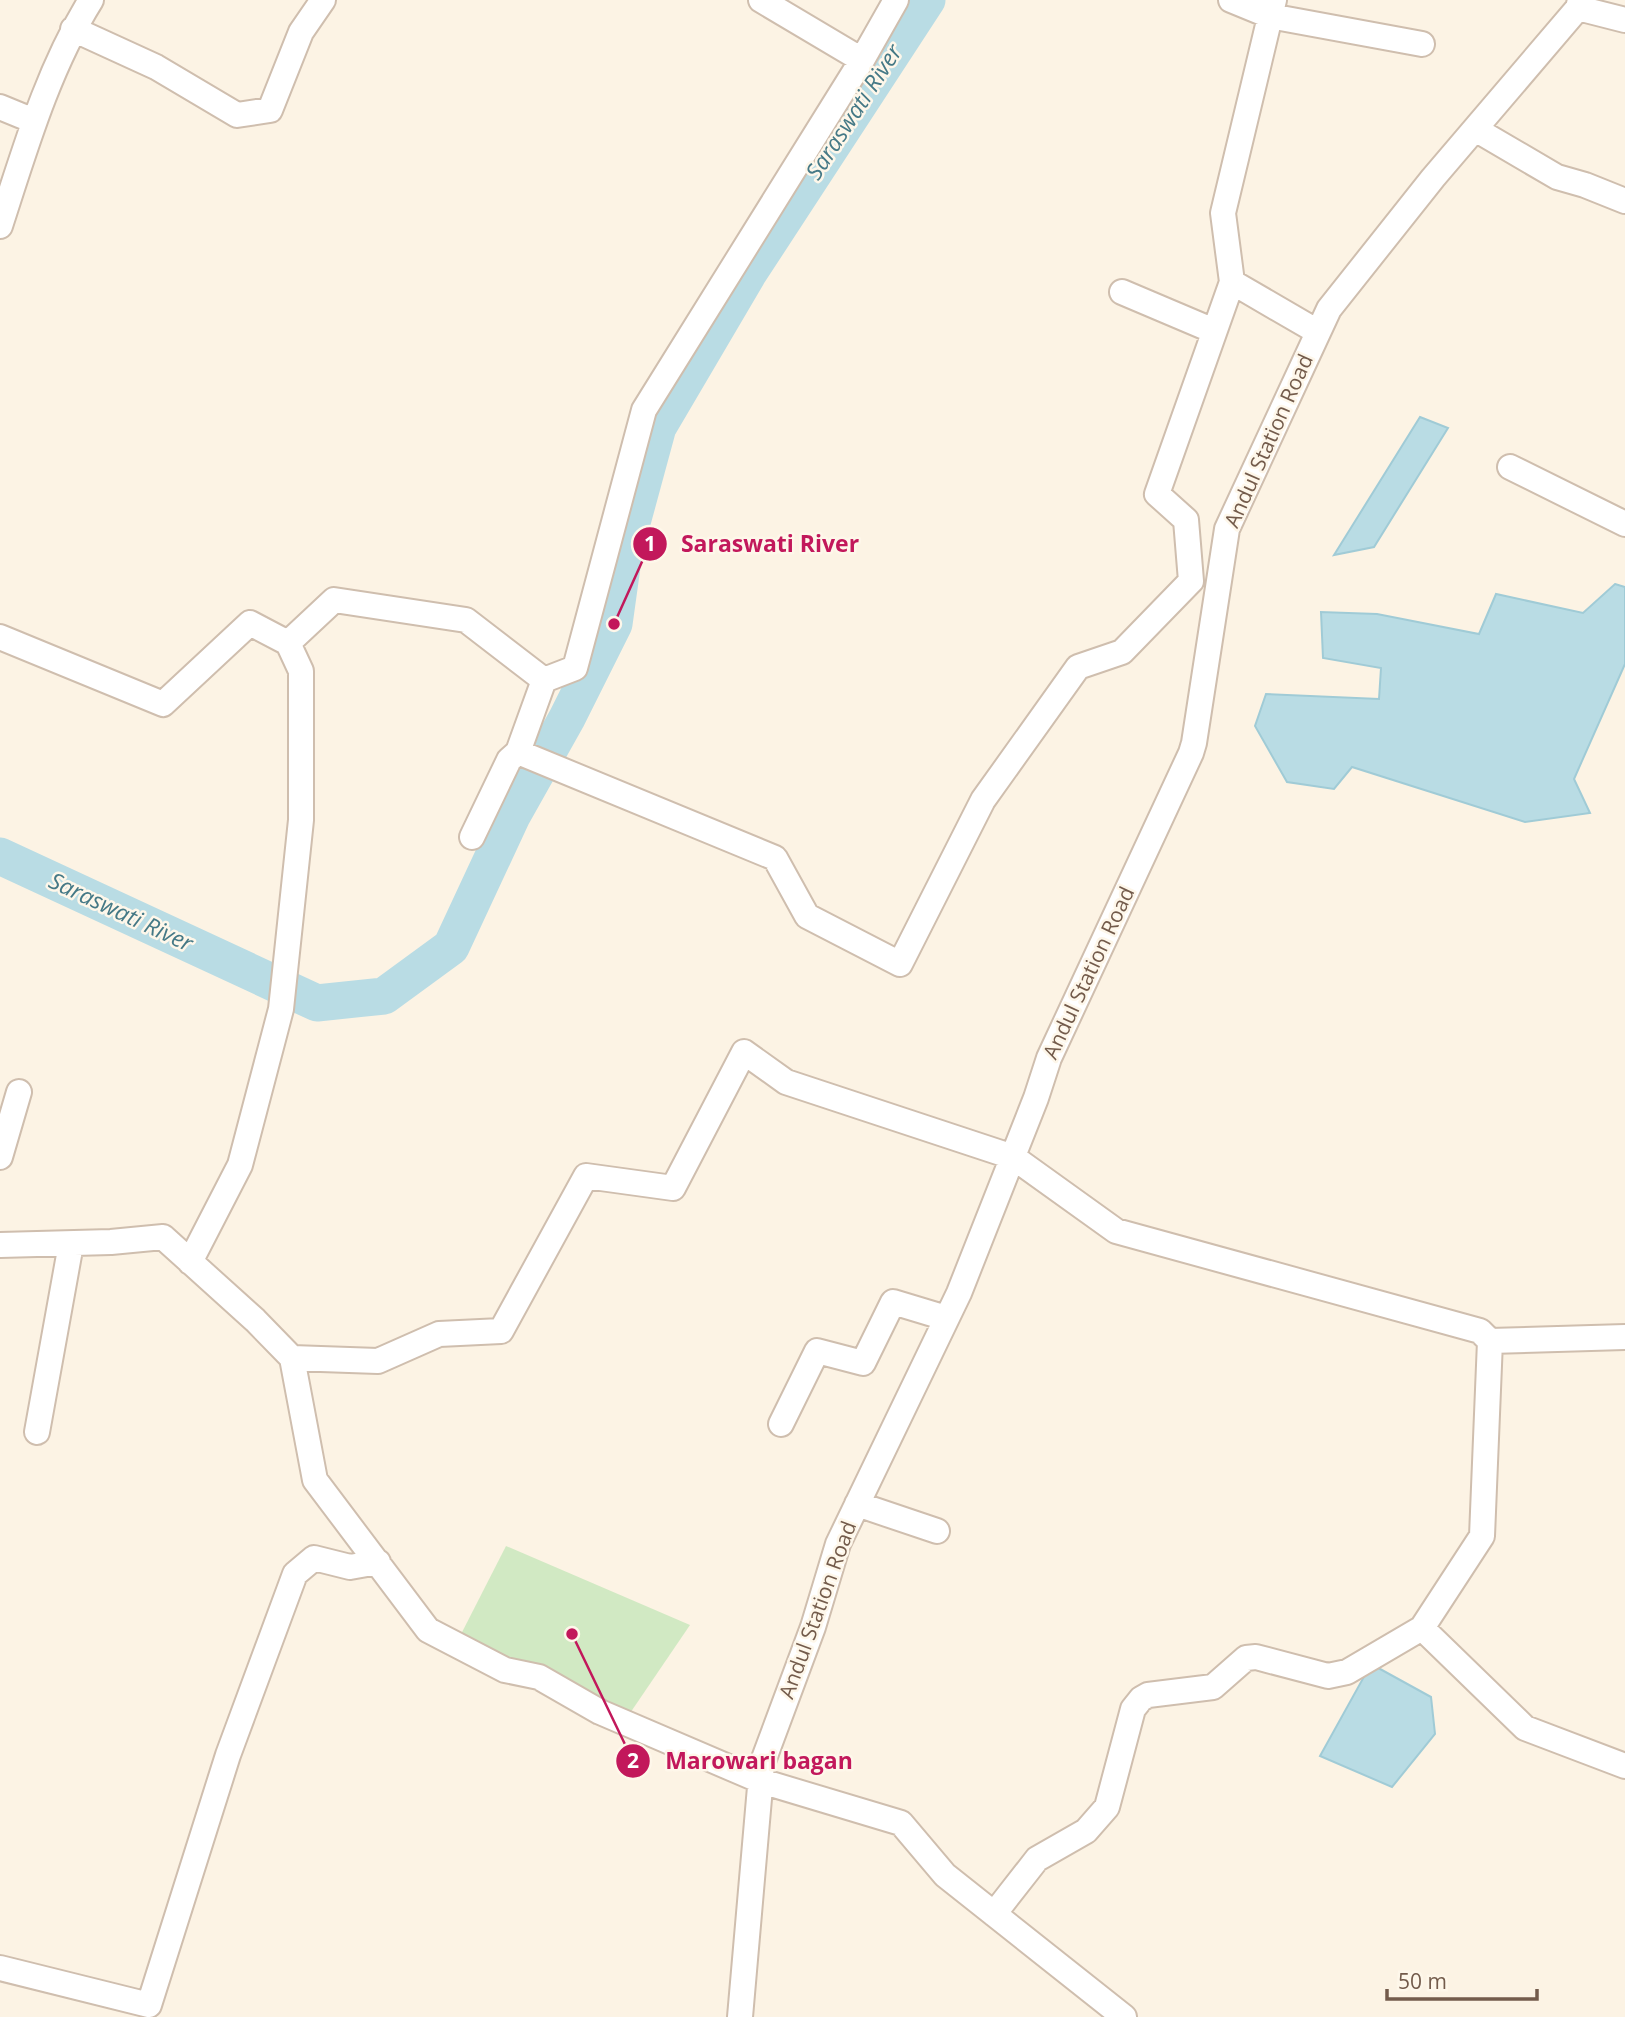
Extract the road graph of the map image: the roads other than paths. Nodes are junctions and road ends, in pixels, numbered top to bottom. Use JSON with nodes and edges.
{"nodes":[{"id":1,"x":91,"y":0,"type":"edge"},
{"id":2,"x":323,"y":0,"type":"edge"},
{"id":3,"x":761,"y":0,"type":"edge"},
{"id":4,"x":896,"y":0,"type":"edge"},
{"id":5,"x":1231,"y":0,"type":"edge"},
{"id":6,"x":1579,"y":4,"type":"edge"},
{"id":7,"x":1272,"y":8,"type":"edge"},
{"id":8,"x":1625,"y":20,"type":"edge"},
{"id":9,"x":73,"y":29,"type":"junction"},
{"id":10,"x":1422,"y":44,"type":"dead end"},
{"id":11,"x":862,"y":60,"type":"junction"},
{"id":12,"x":0,"y":107,"type":"edge"},
{"id":13,"x":34,"y":121,"type":"junction"},
{"id":14,"x":1475,"y":129,"type":"junction"},
{"id":15,"x":1625,"y":201,"type":"edge"},
{"id":16,"x":0,"y":226,"type":"edge"},
{"id":17,"x":1232,"y":282,"type":"junction"},
{"id":18,"x":1122,"y":292,"type":"dead end"},
{"id":19,"x":1213,"y":331,"type":"junction"},
{"id":20,"x":1318,"y":332,"type":"junction"},
{"id":21,"x":1510,"y":467,"type":"dead end"},
{"id":22,"x":1625,"y":524,"type":"edge"},
{"id":23,"x":0,"y":637,"type":"edge"},
{"id":24,"x":288,"y":643,"type":"junction"},
{"id":25,"x":544,"y":680,"type":"junction"},
{"id":26,"x":519,"y":752,"type":"junction"},
{"id":27,"x":472,"y":837,"type":"dead end"},
{"id":28,"x":19,"y":1092,"type":"dead end"},
{"id":29,"x":0,"y":1157,"type":"edge"},
{"id":30,"x":1013,"y":1157,"type":"junction"},
{"id":31,"x":71,"y":1244,"type":"junction"},
{"id":32,"x":0,"y":1245,"type":"edge"},
{"id":33,"x":190,"y":1262,"type":"junction"},
{"id":34,"x":946,"y":1318,"type":"junction"},
{"id":35,"x":1625,"y":1337,"type":"edge"},
{"id":36,"x":1490,"y":1341,"type":"junction"},
{"id":37,"x":292,"y":1358,"type":"junction"},
{"id":38,"x":781,"y":1423,"type":"dead end"},
{"id":39,"x":37,"y":1432,"type":"dead end"},
{"id":40,"x":857,"y":1504,"type":"junction"},
{"id":41,"x":937,"y":1531,"type":"dead end"},
{"id":42,"x":378,"y":1562,"type":"junction"},
{"id":43,"x":1422,"y":1628,"type":"junction"},
{"id":44,"x":1625,"y":1766,"type":"edge"},
{"id":45,"x":761,"y":1781,"type":"junction"},
{"id":46,"x":994,"y":1914,"type":"junction"},
{"id":47,"x":0,"y":1968,"type":"edge"},
{"id":48,"x":740,"y":2017,"type":"edge"},
{"id":49,"x":1124,"y":2017,"type":"edge"}],
"edges":[{"from":1,"to":9,"type":"street"},
{"from":2,"to":9,"type":"street"},
{"from":3,"to":11,"type":"street"},
{"from":4,"to":11,"type":"street"},
{"from":5,"to":7,"type":"street"},
{"from":6,"to":8,"type":"street"},
{"from":6,"to":14,"type":"street","name":"Andul Station Road"},
{"from":7,"to":10,"type":"street"},
{"from":7,"to":17,"type":"street"},
{"from":9,"to":13,"type":"street"},
{"from":11,"to":25,"type":"street"},
{"from":12,"to":13,"type":"street"},
{"from":13,"to":16,"type":"street"},
{"from":14,"to":15,"type":"street"},
{"from":14,"to":20,"type":"street","name":"Andul Station Road"},
{"from":17,"to":19,"type":"street"},
{"from":17,"to":20,"type":"street"},
{"from":18,"to":19,"type":"street"},
{"from":19,"to":26,"type":"street"},
{"from":20,"to":30,"type":"street","name":"Andul Station Road"},
{"from":21,"to":22,"type":"street"},
{"from":23,"to":24,"type":"street"},
{"from":24,"to":25,"type":"street"},
{"from":24,"to":33,"type":"street"},
{"from":25,"to":26,"type":"street"},
{"from":26,"to":27,"type":"street"},
{"from":28,"to":29,"type":"street"},
{"from":30,"to":34,"type":"street","name":"Andul Station Road"},
{"from":30,"to":36,"type":"street"},
{"from":30,"to":37,"type":"street"},
{"from":31,"to":32,"type":"street"},
{"from":31,"to":33,"type":"street"},
{"from":31,"to":39,"type":"street"},
{"from":33,"to":37,"type":"street"},
{"from":34,"to":38,"type":"street"},
{"from":34,"to":40,"type":"street","name":"Andul Station Road"},
{"from":35,"to":36,"type":"street"},
{"from":36,"to":43,"type":"street"},
{"from":37,"to":42,"type":"street"},
{"from":40,"to":41,"type":"street"},
{"from":40,"to":45,"type":"street","name":"Andul Station Road"},
{"from":42,"to":45,"type":"street"},
{"from":42,"to":47,"type":"street"},
{"from":43,"to":44,"type":"street"},
{"from":43,"to":46,"type":"street"},
{"from":45,"to":46,"type":"street"},
{"from":45,"to":48,"type":"street","name":"Andul Station Road"},
{"from":46,"to":49,"type":"street"}]}
